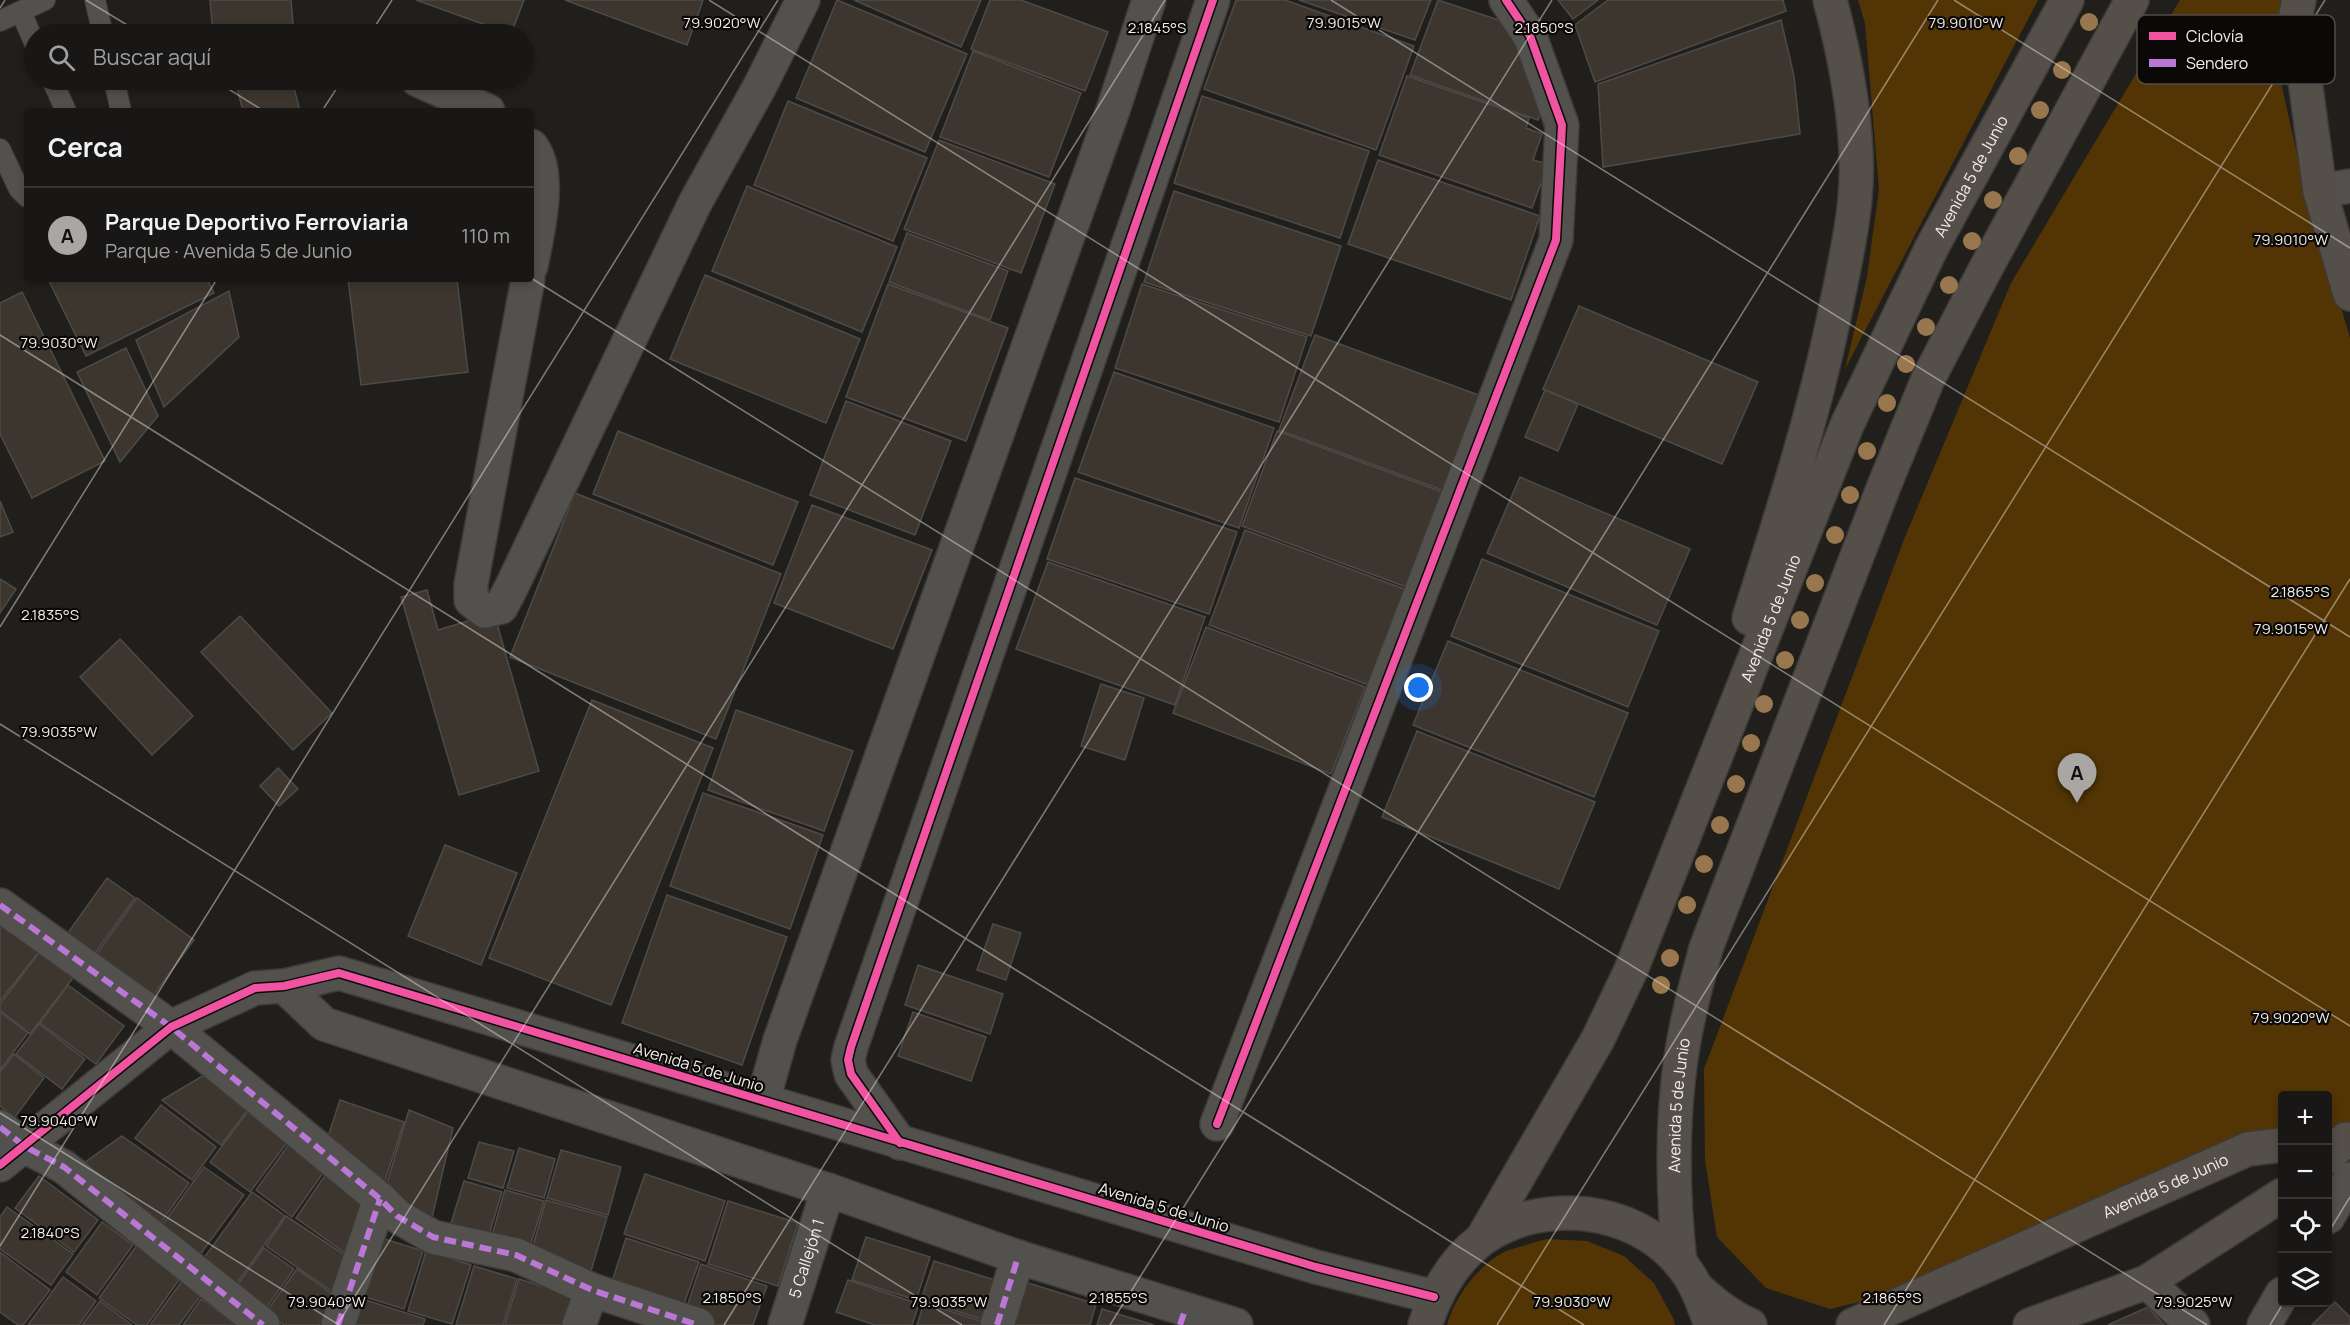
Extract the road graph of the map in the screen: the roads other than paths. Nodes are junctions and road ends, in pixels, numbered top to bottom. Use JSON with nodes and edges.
{"nodes":[{"id":1,"x":45,"y":0,"type":"edge"},
{"id":2,"x":95,"y":0,"type":"edge"},
{"id":3,"x":803,"y":0,"type":"edge"},
{"id":4,"x":1149,"y":0,"type":"edge"},
{"id":5,"x":1213,"y":0,"type":"edge"},
{"id":6,"x":1506,"y":0,"type":"edge"},
{"id":7,"x":1830,"y":0,"type":"edge"},
{"id":8,"x":2067,"y":0,"type":"edge"},
{"id":9,"x":2133,"y":0,"type":"edge"},
{"id":10,"x":2299,"y":0,"type":"edge"},
{"id":11,"x":21,"y":12,"type":"junction"},
{"id":12,"x":2296,"y":15,"type":"edge"},
{"id":13,"x":0,"y":21,"type":"edge"},
{"id":14,"x":26,"y":24,"type":"edge"},
{"id":15,"x":101,"y":24,"type":"edge"},
{"id":16,"x":2312,"y":84,"type":"edge"},
{"id":17,"x":57,"y":90,"type":"edge"},
{"id":18,"x":117,"y":90,"type":"edge"},
{"id":19,"x":441,"y":90,"type":"edge"},
{"id":20,"x":65,"y":108,"type":"edge"},
{"id":21,"x":121,"y":108,"type":"edge"},
{"id":22,"x":481,"y":108,"type":"edge"},
{"id":23,"x":0,"y":149,"type":"edge"},
{"id":24,"x":534,"y":150,"type":"edge"},
{"id":25,"x":2335,"y":189,"type":"edge"},
{"id":26,"x":24,"y":194,"type":"edge"},
{"id":27,"x":534,"y":247,"type":"edge"},
{"id":28,"x":527,"y":282,"type":"edge"},
{"id":29,"x":2350,"y":294,"type":"edge"},
{"id":30,"x":1667,"y":880,"type":"junction"},
{"id":31,"x":0,"y":905,"type":"edge"},
{"id":32,"x":284,"y":986,"type":"junction"},
{"id":33,"x":171,"y":1027,"type":"junction"},
{"id":34,"x":763,"y":1100,"type":"junction"},
{"id":35,"x":1217,"y":1124,"type":"dead end"},
{"id":36,"x":900,"y":1143,"type":"junction"},
{"id":37,"x":8,"y":1146,"type":"edge"},
{"id":38,"x":2278,"y":1146,"type":"edge"},
{"id":39,"x":2350,"y":1179,"type":"edge"},
{"id":40,"x":828,"y":1190,"type":"junction"},
{"id":41,"x":2278,"y":1198,"type":"edge"},
{"id":42,"x":380,"y":1199,"type":"junction"},
{"id":43,"x":2332,"y":1211,"type":"edge"},
{"id":44,"x":1482,"y":1239,"type":"junction"},
{"id":45,"x":1018,"y":1257,"type":"junction"},
{"id":46,"x":1688,"y":1275,"type":"junction"},
{"id":47,"x":2147,"y":1282,"type":"junction"},
{"id":48,"x":592,"y":1290,"type":"junction"},
{"id":49,"x":2278,"y":1302,"type":"edge"},
{"id":50,"x":1430,"y":1311,"type":"edge"},
{"id":51,"x":1183,"y":1317,"type":"edge"},
{"id":52,"x":263,"y":1325,"type":"edge"},
{"id":53,"x":338,"y":1325,"type":"edge"},
{"id":54,"x":579,"y":1325,"type":"edge"},
{"id":55,"x":698,"y":1325,"type":"edge"},
{"id":56,"x":785,"y":1325,"type":"edge"},
{"id":57,"x":997,"y":1325,"type":"edge"},
{"id":58,"x":1236,"y":1325,"type":"edge"},
{"id":59,"x":1711,"y":1325,"type":"edge"},
{"id":60,"x":1750,"y":1325,"type":"edge"},
{"id":61,"x":1853,"y":1325,"type":"edge"},
{"id":62,"x":2030,"y":1325,"type":"edge"},
{"id":63,"x":2193,"y":1325,"type":"edge"},
{"id":64,"x":2264,"y":1325,"type":"edge"}],
"edges":[{"from":1,"to":11,"type":"lane"},
{"from":2,"to":15,"type":"lane"},
{"from":3,"to":28,"type":"street"},
{"from":4,"to":34,"type":"street"},
{"from":5,"to":36,"type":"street"},
{"from":6,"to":35,"type":"street"},
{"from":7,"to":30,"type":"main road"},
{"from":8,"to":30,"type":"main road","name":"Avenida 5 de Junio"},
{"from":9,"to":46,"type":"main road","name":"Avenida 5 de Junio"},
{"from":10,"to":12,"type":"main road"},
{"from":11,"to":13,"type":"lane"},
{"from":11,"to":14,"type":"lane"},
{"from":16,"to":25,"type":"main road"},
{"from":17,"to":20,"type":"lane"},
{"from":18,"to":21,"type":"lane"},
{"from":19,"to":22,"type":"street"},
{"from":23,"to":26,"type":"lane"},
{"from":24,"to":27,"type":"street"},
{"from":25,"to":29,"type":"main road"},
{"from":30,"to":44,"type":"main road","name":"Avenida 5 de Junio"},
{"from":31,"to":33,"type":"street"},
{"from":32,"to":33,"type":"street","name":"Avenida 5 de Junio"},
{"from":32,"to":34,"type":"street","name":"Avenida 5 de Junio"},
{"from":32,"to":40,"type":"street"},
{"from":33,"to":37,"type":"street","name":"Avenida 5 de Junio"},
{"from":33,"to":42,"type":"street"},
{"from":34,"to":36,"type":"street","name":"Avenida 5 de Junio"},
{"from":36,"to":50,"type":"street","name":"Avenida 5 de Junio"},
{"from":37,"to":52,"type":"street"},
{"from":38,"to":61,"type":"main road","name":"Avenida 5 de Junio"},
{"from":39,"to":43,"type":"street"},
{"from":40,"to":45,"type":"street"},
{"from":40,"to":56,"type":"street","name":"5 Callejón 1"},
{"from":41,"to":47,"type":"main road"},
{"from":42,"to":48,"type":"street"},
{"from":42,"to":53,"type":"street"},
{"from":44,"to":46,"type":"main road"},
{"from":44,"to":50,"type":"main road"},
{"from":45,"to":51,"type":"street"},
{"from":45,"to":57,"type":"street"},
{"from":46,"to":59,"type":"main road"},
{"from":46,"to":60,"type":"main road"},
{"from":47,"to":62,"type":"main road"},
{"from":47,"to":63,"type":"street"},
{"from":48,"to":54,"type":"street"},
{"from":48,"to":55,"type":"street"},
{"from":49,"to":64,"type":"street"},
{"from":51,"to":58,"type":"street"}]}
